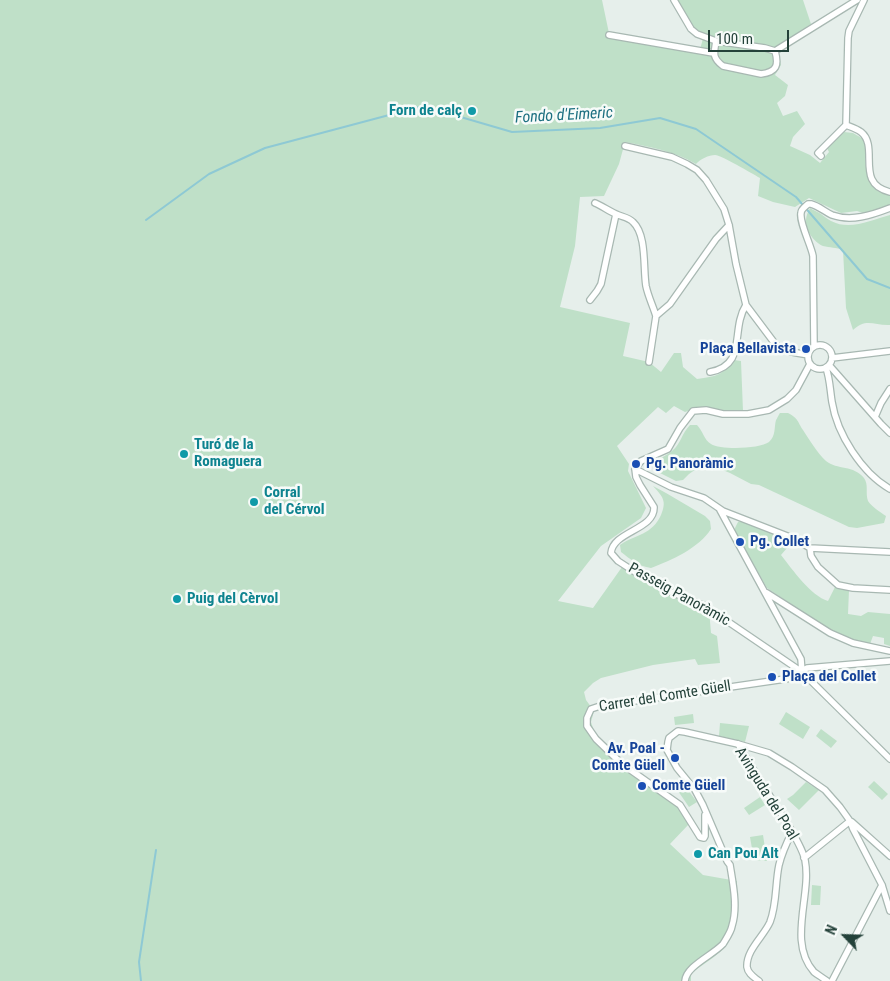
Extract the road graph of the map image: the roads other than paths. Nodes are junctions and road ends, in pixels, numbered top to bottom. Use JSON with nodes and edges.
{"nodes":[{"id":1,"x":674,"y":0,"type":"edge"},
{"id":2,"x":857,"y":0,"type":"edge"},
{"id":3,"x":864,"y":0,"type":"edge"},
{"id":4,"x":609,"y":35,"type":"dead end"},
{"id":5,"x":716,"y":41,"type":"junction"},
{"id":6,"x":776,"y":51,"type":"junction"},
{"id":7,"x":713,"y":53,"type":"junction"},
{"id":8,"x":846,"y":125,"type":"junction"},
{"id":9,"x":625,"y":146,"type":"dead end"},
{"id":10,"x":821,"y":156,"type":"dead end"},
{"id":11,"x":890,"y":192,"type":"edge"},
{"id":12,"x":595,"y":203,"type":"dead end"},
{"id":13,"x":890,"y":208,"type":"edge"},
{"id":14,"x":616,"y":214,"type":"junction"},
{"id":15,"x":729,"y":224,"type":"junction"},
{"id":16,"x":590,"y":300,"type":"dead end"},
{"id":17,"x":746,"y":305,"type":"junction"},
{"id":18,"x":656,"y":316,"type":"junction"},
{"id":19,"x":814,"y":346,"type":"junction"},
{"id":20,"x":890,"y":351,"type":"edge"},
{"id":21,"x":808,"y":355,"type":"junction"},
{"id":22,"x":832,"y":358,"type":"junction"},
{"id":23,"x":650,"y":362,"type":"dead end"},
{"id":24,"x":810,"y":364,"type":"junction"},
{"id":25,"x":828,"y":366,"type":"junction"},
{"id":26,"x":710,"y":372,"type":"dead end"},
{"id":27,"x":890,"y":389,"type":"edge"},
{"id":28,"x":875,"y":417,"type":"junction"},
{"id":29,"x":890,"y":433,"type":"edge"},
{"id":30,"x":635,"y":469,"type":"junction"},
{"id":31,"x":890,"y":489,"type":"edge"},
{"id":32,"x":720,"y":510,"type":"junction"},
{"id":33,"x":743,"y":519,"type":"junction"},
{"id":34,"x":731,"y":531,"type":"junction"},
{"id":35,"x":813,"y":549,"type":"junction"},
{"id":36,"x":890,"y":552,"type":"edge"},
{"id":37,"x":890,"y":590,"type":"edge"},
{"id":38,"x":764,"y":591,"type":"junction"},
{"id":39,"x":776,"y":599,"type":"junction"},
{"id":40,"x":772,"y":606,"type":"junction"},
{"id":41,"x":890,"y":650,"type":"edge"},
{"id":42,"x":890,"y":661,"type":"edge"},
{"id":43,"x":802,"y":672,"type":"junction"},
{"id":44,"x":738,"y":744,"type":"junction"},
{"id":45,"x":890,"y":759,"type":"edge"},
{"id":46,"x":703,"y":805,"type":"junction"},
{"id":47,"x":850,"y":821,"type":"junction"},
{"id":48,"x":792,"y":832,"type":"junction"},
{"id":49,"x":890,"y":856,"type":"edge"},
{"id":50,"x":804,"y":858,"type":"junction"},
{"id":51,"x":882,"y":885,"type":"junction"},
{"id":52,"x":890,"y":911,"type":"edge"},
{"id":53,"x":685,"y":981,"type":"edge"},
{"id":54,"x":759,"y":981,"type":"edge"},
{"id":55,"x":826,"y":981,"type":"edge"},
{"id":56,"x":832,"y":981,"type":"edge"}],
"edges":[{"from":1,"to":5,"type":"street"},
{"from":2,"to":6,"type":"street"},
{"from":3,"to":8,"type":"street"},
{"from":4,"to":7,"type":"street"},
{"from":5,"to":6,"type":"street"},
{"from":5,"to":7,"type":"street"},
{"from":6,"to":7,"type":"street"},
{"from":8,"to":10,"type":"street"},
{"from":8,"to":11,"type":"street"},
{"from":9,"to":15,"type":"street"},
{"from":12,"to":14,"type":"street"},
{"from":13,"to":19,"type":"street"},
{"from":14,"to":16,"type":"street"},
{"from":14,"to":18,"type":"street"},
{"from":15,"to":17,"type":"street"},
{"from":15,"to":18,"type":"street"},
{"from":17,"to":21,"type":"street"},
{"from":17,"to":26,"type":"street"},
{"from":18,"to":23,"type":"street"},
{"from":19,"to":21,"type":"street"},
{"from":19,"to":22,"type":"street"},
{"from":20,"to":22,"type":"street"},
{"from":21,"to":24,"type":"street"},
{"from":22,"to":25,"type":"street"},
{"from":24,"to":25,"type":"street"},
{"from":24,"to":30,"type":"street"},
{"from":25,"to":28,"type":"street"},
{"from":25,"to":31,"type":"street"},
{"from":27,"to":28,"type":"street"},
{"from":28,"to":29,"type":"street"},
{"from":30,"to":32,"type":"street"},
{"from":30,"to":43,"type":"street","name":"Passeig Panoràmic"},
{"from":32,"to":33,"type":"street"},
{"from":32,"to":34,"type":"street"},
{"from":33,"to":34,"type":"street"},
{"from":33,"to":35,"type":"street"},
{"from":34,"to":38,"type":"street"},
{"from":35,"to":36,"type":"street"},
{"from":35,"to":37,"type":"street"},
{"from":38,"to":39,"type":"street"},
{"from":38,"to":40,"type":"street"},
{"from":39,"to":40,"type":"street"},
{"from":39,"to":41,"type":"street"},
{"from":40,"to":43,"type":"street"},
{"from":42,"to":43,"type":"street"},
{"from":43,"to":45,"type":"street"},
{"from":43,"to":46,"type":"street","name":"Carrer del Comte Güell"},
{"from":44,"to":46,"type":"street","name":"Avinguda del Poal"},
{"from":44,"to":47,"type":"street"},
{"from":44,"to":48,"type":"street","name":"Avinguda del Poal"},
{"from":46,"to":53,"type":"street"},
{"from":47,"to":49,"type":"street"},
{"from":47,"to":50,"type":"street"},
{"from":47,"to":51,"type":"street"},
{"from":48,"to":50,"type":"street","name":"Avinguda del Poal"},
{"from":48,"to":54,"type":"street"},
{"from":50,"to":55,"type":"street","name":"Avinguda del Poal"},
{"from":51,"to":52,"type":"street"},
{"from":51,"to":56,"type":"street"}]}
